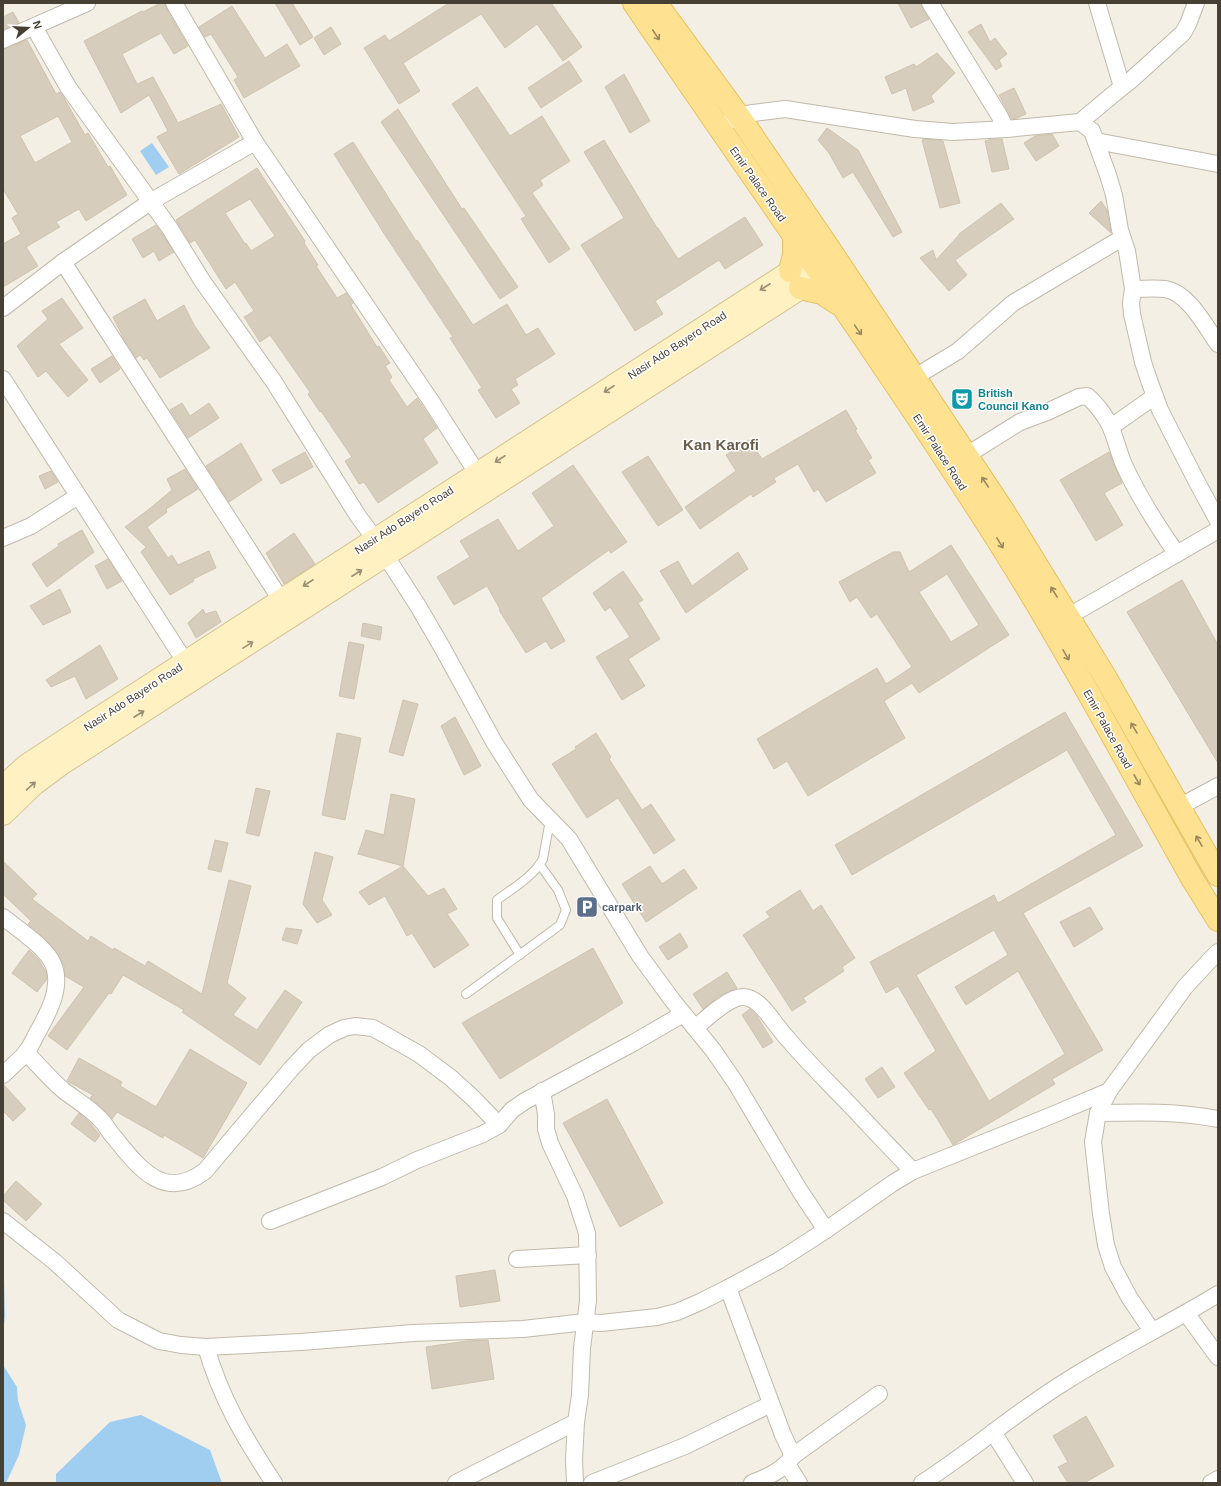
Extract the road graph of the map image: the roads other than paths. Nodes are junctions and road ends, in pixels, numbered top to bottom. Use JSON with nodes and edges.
{"nodes":[{"id":1,"x":87,"y":3,"type":"edge"},
{"id":2,"x":174,"y":3,"type":"edge"},
{"id":3,"x":634,"y":3,"type":"edge"},
{"id":4,"x":656,"y":3,"type":"edge"},
{"id":5,"x":930,"y":3,"type":"edge"},
{"id":6,"x":1097,"y":3,"type":"edge"},
{"id":7,"x":1196,"y":3,"type":"edge"},
{"id":8,"x":34,"y":27,"type":"junction"},
{"id":9,"x":3,"y":40,"type":"edge"},
{"id":10,"x":1122,"y":86,"type":"junction"},
{"id":11,"x":738,"y":115,"type":"junction"},
{"id":12,"x":1080,"y":122,"type":"junction"},
{"id":13,"x":720,"y":129,"type":"junction"},
{"id":14,"x":1006,"y":130,"type":"junction"},
{"id":15,"x":1096,"y":141,"type":"junction"},
{"id":16,"x":255,"y":142,"type":"junction"},
{"id":17,"x":1218,"y":164,"type":"edge"},
{"id":18,"x":150,"y":202,"type":"junction"},
{"id":19,"x":794,"y":236,"type":"junction"},
{"id":20,"x":1122,"y":238,"type":"junction"},
{"id":21,"x":834,"y":254,"type":"junction"},
{"id":22,"x":63,"y":262,"type":"junction"},
{"id":23,"x":815,"y":267,"type":"junction"},
{"id":24,"x":795,"y":279,"type":"junction"},
{"id":25,"x":1133,"y":289,"type":"junction"},
{"id":26,"x":3,"y":308,"type":"edge"},
{"id":27,"x":843,"y":308,"type":"junction"},
{"id":28,"x":1218,"y":344,"type":"edge"},
{"id":29,"x":915,"y":377,"type":"junction"},
{"id":30,"x":3,"y":379,"type":"edge"},
{"id":31,"x":1155,"y":396,"type":"junction"},
{"id":32,"x":1111,"y":427,"type":"junction"},
{"id":33,"x":967,"y":455,"type":"junction"},
{"id":34,"x":477,"y":473,"type":"junction"},
{"id":35,"x":78,"y":496,"type":"junction"},
{"id":36,"x":996,"y":518,"type":"junction"},
{"id":37,"x":1218,"y":521,"type":"edge"},
{"id":38,"x":1218,"y":530,"type":"edge"},
{"id":39,"x":3,"y":538,"type":"edge"},
{"id":40,"x":380,"y":547,"type":"junction"},
{"id":41,"x":1177,"y":554,"type":"junction"},
{"id":42,"x":281,"y":600,"type":"junction"},
{"id":43,"x":1069,"y":616,"type":"junction"},
{"id":44,"x":186,"y":663,"type":"junction"},
{"id":45,"x":3,"y":786,"type":"edge"},
{"id":46,"x":1218,"y":786,"type":"edge"},
{"id":47,"x":1179,"y":807,"type":"junction"},
{"id":48,"x":3,"y":814,"type":"edge"},
{"id":49,"x":550,"y":820,"type":"junction"},
{"id":50,"x":540,"y":865,"type":"junction"},
{"id":51,"x":1218,"y":875,"type":"edge"},
{"id":52,"x":3,"y":917,"type":"edge"},
{"id":53,"x":1218,"y":920,"type":"edge"},
{"id":54,"x":1218,"y":952,"type":"edge"},
{"id":55,"x":520,"y":955,"type":"junction"},
{"id":56,"x":466,"y":994,"type":"dead end"},
{"id":57,"x":683,"y":1014,"type":"junction"},
{"id":58,"x":695,"y":1028,"type":"junction"},
{"id":59,"x":26,"y":1052,"type":"junction"},
{"id":60,"x":3,"y":1075,"type":"edge"},
{"id":61,"x":542,"y":1091,"type":"junction"},
{"id":62,"x":1109,"y":1091,"type":"junction"},
{"id":63,"x":1098,"y":1112,"type":"junction"},
{"id":64,"x":1218,"y":1119,"type":"edge"},
{"id":65,"x":499,"y":1125,"type":"junction"},
{"id":66,"x":913,"y":1171,"type":"junction"},
{"id":67,"x":3,"y":1221,"type":"edge"},
{"id":68,"x":270,"y":1221,"type":"dead end"},
{"id":69,"x":826,"y":1230,"type":"junction"},
{"id":70,"x":588,"y":1255,"type":"junction"},
{"id":71,"x":518,"y":1258,"type":"dead end"},
{"id":72,"x":728,"y":1288,"type":"junction"},
{"id":73,"x":1218,"y":1294,"type":"edge"},
{"id":74,"x":1186,"y":1313,"type":"junction"},
{"id":75,"x":585,"y":1322,"type":"junction"},
{"id":76,"x":1152,"y":1331,"type":"junction"},
{"id":77,"x":206,"y":1347,"type":"junction"},
{"id":78,"x":1218,"y":1357,"type":"edge"},
{"id":79,"x":879,"y":1394,"type":"dead end"},
{"id":80,"x":771,"y":1404,"type":"junction"},
{"id":81,"x":576,"y":1422,"type":"junction"},
{"id":82,"x":993,"y":1432,"type":"junction"},
{"id":83,"x":790,"y":1460,"type":"junction"},
{"id":84,"x":1218,"y":1479,"type":"edge"},
{"id":85,"x":274,"y":1483,"type":"edge"},
{"id":86,"x":456,"y":1483,"type":"edge"},
{"id":87,"x":575,"y":1483,"type":"edge"},
{"id":88,"x":592,"y":1483,"type":"edge"},
{"id":89,"x":752,"y":1483,"type":"edge"},
{"id":90,"x":799,"y":1483,"type":"edge"},
{"id":91,"x":922,"y":1483,"type":"edge"},
{"id":92,"x":1025,"y":1483,"type":"edge"},
{"id":93,"x":1211,"y":1483,"type":"edge"}],
"edges":[{"from":1,"to":8,"type":"street"},
{"from":2,"to":16,"type":"street"},
{"from":3,"to":13,"type":"main road","name":"Emir Palace Road","one_way":true},
{"from":4,"to":11,"type":"main road","name":"Emir Palace Road"},
{"from":5,"to":14,"type":"street"},
{"from":6,"to":10,"type":"street"},
{"from":7,"to":10,"type":"street"},
{"from":8,"to":9,"type":"street"},
{"from":8,"to":18,"type":"street"},
{"from":10,"to":12,"type":"street"},
{"from":11,"to":13,"type":"street"},
{"from":11,"to":14,"type":"street"},
{"from":11,"to":21,"type":"main road","name":"Emir Palace Road"},
{"from":12,"to":14,"type":"street"},
{"from":12,"to":15,"type":"street"},
{"from":13,"to":19,"type":"main road","name":"Emir Palace Road"},
{"from":15,"to":17,"type":"street"},
{"from":15,"to":20,"type":"street"},
{"from":16,"to":18,"type":"street"},
{"from":16,"to":34,"type":"street"},
{"from":18,"to":22,"type":"street"},
{"from":18,"to":40,"type":"street"},
{"from":19,"to":23,"type":"main road","name":"Emir Palace Road"},
{"from":19,"to":24,"type":"main road"},
{"from":20,"to":25,"type":"street"},
{"from":20,"to":29,"type":"street"},
{"from":21,"to":23,"type":"street","name":"Nasir Ado Bayero Road"},
{"from":21,"to":29,"type":"main road","name":"Emir Palace Road"},
{"from":22,"to":26,"type":"street"},
{"from":22,"to":42,"type":"street"},
{"from":23,"to":24,"type":"street","name":"Nasir Ado Bayero Road"},
{"from":23,"to":27,"type":"main road","name":"Emir Palace Road"},
{"from":24,"to":27,"type":"main road"},
{"from":24,"to":34,"type":"street","name":"Nasir Ado Bayero Road","one_way":true},
{"from":24,"to":40,"type":"street"},
{"from":25,"to":28,"type":"street"},
{"from":25,"to":31,"type":"street"},
{"from":27,"to":36,"type":"main road","name":"Emir Palace Road","one_way":true},
{"from":29,"to":33,"type":"main road","name":"Emir Palace Road"},
{"from":30,"to":35,"type":"street"},
{"from":31,"to":32,"type":"street"},
{"from":31,"to":37,"type":"street"},
{"from":32,"to":33,"type":"street"},
{"from":32,"to":41,"type":"street"},
{"from":36,"to":33,"type":"main road","name":"Emir Palace Road","one_way":true},
{"from":34,"to":40,"type":"street","name":"Nasir Ado Bayero Road"},
{"from":35,"to":39,"type":"street"},
{"from":35,"to":44,"type":"street"},
{"from":43,"to":36,"type":"main road","name":"Emir Palace Road","one_way":true},
{"from":36,"to":53,"type":"main road","name":"Emir Palace Road","one_way":true},
{"from":38,"to":41,"type":"street"},
{"from":40,"to":42,"type":"street","name":"Nasir Ado Bayero Road","one_way":true},
{"from":48,"to":40,"type":"street","one_way":true},
{"from":40,"to":49,"type":"street"},
{"from":41,"to":43,"type":"street"},
{"from":42,"to":44,"type":"street","name":"Nasir Ado Bayero Road"},
{"from":47,"to":43,"type":"main road","name":"Emir Palace Road","one_way":true},
{"from":44,"to":45,"type":"street","name":"Nasir Ado Bayero Road"},
{"from":46,"to":47,"type":"street"},
{"from":51,"to":47,"type":"main road","name":"Emir Palace Road","one_way":true},
{"from":49,"to":50,"type":"lane"},
{"from":49,"to":57,"type":"street"},
{"from":50,"to":55,"type":"lane"},
{"from":50,"to":55,"type":"lane"},
{"from":52,"to":59,"type":"street"},
{"from":54,"to":62,"type":"street"},
{"from":55,"to":56,"type":"lane"},
{"from":57,"to":58,"type":"street"},
{"from":57,"to":61,"type":"street"},
{"from":58,"to":66,"type":"street"},
{"from":58,"to":69,"type":"street"},
{"from":59,"to":60,"type":"street"},
{"from":59,"to":65,"type":"street"},
{"from":61,"to":65,"type":"street"},
{"from":61,"to":70,"type":"street"},
{"from":62,"to":63,"type":"street"},
{"from":62,"to":66,"type":"street"},
{"from":63,"to":64,"type":"street"},
{"from":63,"to":76,"type":"street"},
{"from":65,"to":68,"type":"street"},
{"from":66,"to":69,"type":"street"},
{"from":67,"to":77,"type":"street"},
{"from":69,"to":72,"type":"street"},
{"from":70,"to":71,"type":"street"},
{"from":70,"to":75,"type":"street"},
{"from":72,"to":75,"type":"street"},
{"from":72,"to":80,"type":"street"},
{"from":73,"to":74,"type":"street"},
{"from":74,"to":76,"type":"street"},
{"from":74,"to":78,"type":"street"},
{"from":75,"to":77,"type":"street"},
{"from":75,"to":81,"type":"street"},
{"from":76,"to":82,"type":"street"},
{"from":77,"to":85,"type":"street"},
{"from":79,"to":83,"type":"street"},
{"from":80,"to":83,"type":"street"},
{"from":80,"to":88,"type":"street"},
{"from":81,"to":86,"type":"street"},
{"from":81,"to":87,"type":"street"},
{"from":82,"to":91,"type":"street"},
{"from":82,"to":92,"type":"street"},
{"from":83,"to":89,"type":"street"},
{"from":83,"to":90,"type":"street"},
{"from":84,"to":93,"type":"street"}]}
